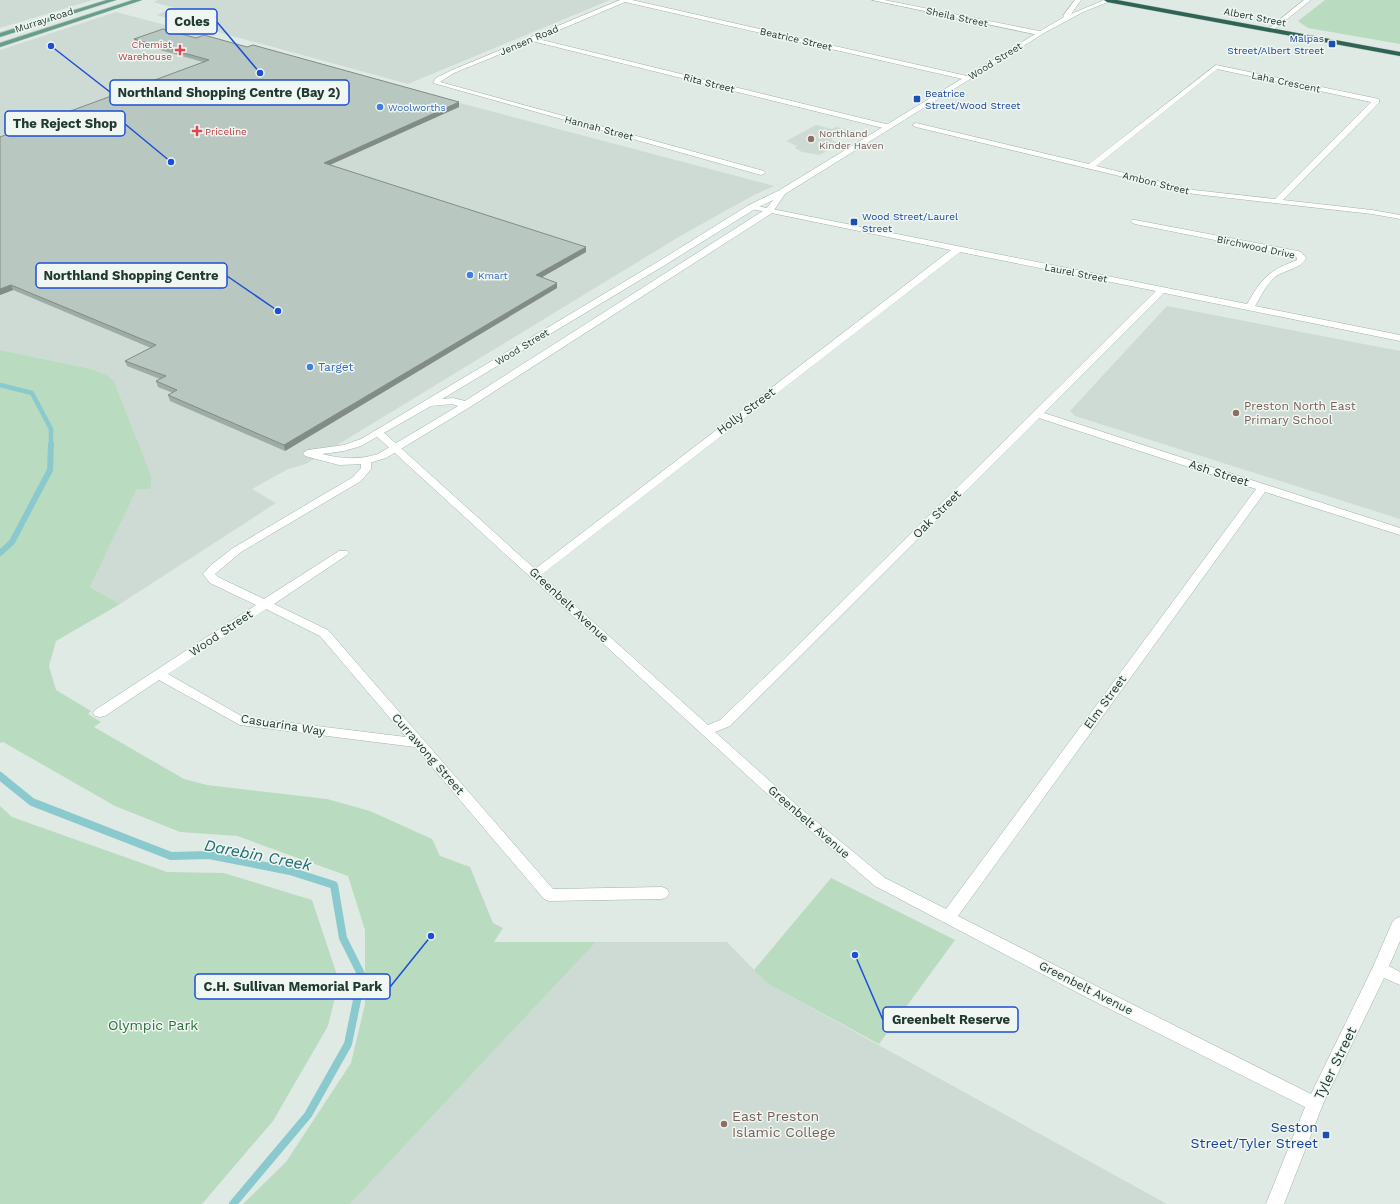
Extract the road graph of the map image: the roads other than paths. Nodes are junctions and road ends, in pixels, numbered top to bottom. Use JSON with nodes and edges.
{"nodes":[{"id":1,"x":113,"y":0,"type":"edge"},
{"id":2,"x":139,"y":0,"type":"edge"},
{"id":3,"x":624,"y":0,"type":"edge"},
{"id":4,"x":875,"y":0,"type":"edge"},
{"id":5,"x":1078,"y":0,"type":"edge"},
{"id":6,"x":1108,"y":0,"type":"edge"},
{"id":7,"x":1137,"y":0,"type":"edge"},
{"id":8,"x":1308,"y":0,"type":"edge"},
{"id":9,"x":97,"y":5,"type":"junction"},
{"id":10,"x":112,"y":9,"type":"junction"},
{"id":11,"x":1062,"y":20,"type":"junction"},
{"id":12,"x":1276,"y":25,"type":"junction"},
{"id":13,"x":1270,"y":30,"type":"junction"},
{"id":14,"x":1039,"y":34,"type":"junction"},
{"id":15,"x":0,"y":35,"type":"edge"},
{"id":16,"x":532,"y":39,"type":"junction"},
{"id":17,"x":0,"y":45,"type":"edge"},
{"id":18,"x":1400,"y":49,"type":"edge"},
{"id":19,"x":1400,"y":54,"type":"edge"},
{"id":20,"x":967,"y":78,"type":"junction"},
{"id":21,"x":436,"y":83,"type":"joint"},
{"id":22,"x":916,"y":125,"type":"dead end"},
{"id":23,"x":887,"y":127,"type":"junction"},
{"id":24,"x":1090,"y":167,"type":"junction"},
{"id":25,"x":761,"y":173,"type":"dead end"},
{"id":26,"x":781,"y":193,"type":"junction"},
{"id":27,"x":1278,"y":201,"type":"junction"},
{"id":28,"x":752,"y":208,"type":"junction"},
{"id":29,"x":769,"y":211,"type":"junction"},
{"id":30,"x":1400,"y":217,"type":"edge"},
{"id":31,"x":1135,"y":222,"type":"dead end"},
{"id":32,"x":958,"y":249,"type":"junction"},
{"id":33,"x":1162,"y":290,"type":"junction"},
{"id":34,"x":1250,"y":307,"type":"junction"},
{"id":35,"x":1400,"y":338,"type":"edge"},
{"id":36,"x":429,"y":403,"type":"junction"},
{"id":37,"x":466,"y":405,"type":"junction"},
{"id":38,"x":1037,"y":414,"type":"junction"},
{"id":39,"x":378,"y":433,"type":"junction"},
{"id":40,"x":365,"y":441,"type":"junction"},
{"id":41,"x":395,"y":449,"type":"junction"},
{"id":42,"x":366,"y":461,"type":"junction"},
{"id":43,"x":1263,"y":488,"type":"junction"},
{"id":44,"x":1400,"y":532,"type":"edge"},
{"id":45,"x":343,"y":553,"type":"dead end"},
{"id":46,"x":535,"y":574,"type":"junction"},
{"id":47,"x":264,"y":604,"type":"junction"},
{"id":48,"x":159,"y":674,"type":"junction"},
{"id":49,"x":100,"y":713,"type":"dead end"},
{"id":50,"x":706,"y":731,"type":"junction"},
{"id":51,"x":418,"y":743,"type":"junction"},
{"id":52,"x":662,"y":893,"type":"dead end"},
{"id":53,"x":949,"y":917,"type":"junction"},
{"id":54,"x":1400,"y":923,"type":"edge"},
{"id":55,"x":1380,"y":969,"type":"junction"},
{"id":56,"x":1400,"y":979,"type":"edge"},
{"id":57,"x":1315,"y":1104,"type":"junction"},
{"id":58,"x":1275,"y":1204,"type":"edge"}],
"edges":[{"from":1,"to":9,"type":"main road","name":"Murray Road"},
{"from":2,"to":10,"type":"main road","name":"Murray Road"},
{"from":3,"to":16,"type":"street","name":"Jensen Road"},
{"from":3,"to":20,"type":"street","name":"Beatrice Street"},
{"from":4,"to":14,"type":"street","name":"Sheila Street"},
{"from":5,"to":11,"type":"street"},
{"from":6,"to":11,"type":"street","name":"Wood Street"},
{"from":6,"to":13,"type":"highway","name":"Albert Street"},
{"from":7,"to":12,"type":"highway","name":"Albert Street"},
{"from":8,"to":12,"type":"street"},
{"from":9,"to":10,"type":"main road"},
{"from":9,"to":15,"type":"main road","name":"Murray Road"},
{"from":10,"to":17,"type":"main road","name":"Murray Road"},
{"from":11,"to":14,"type":"street","name":"Wood Street"},
{"from":12,"to":13,"type":"street"},
{"from":12,"to":18,"type":"highway","name":"Albert Street"},
{"from":13,"to":19,"type":"highway","name":"Albert Street"},
{"from":14,"to":20,"type":"street","name":"Wood Street"},
{"from":16,"to":21,"type":"street","name":"Jensen Road"},
{"from":16,"to":23,"type":"street","name":"Rita Street"},
{"from":20,"to":23,"type":"street","name":"Wood Street"},
{"from":21,"to":25,"type":"street","name":"Hannah Street"},
{"from":22,"to":24,"type":"street","name":"Ambon Street"},
{"from":23,"to":26,"type":"street","name":"Wood Street"},
{"from":24,"to":27,"type":"street","name":"Ambon Street"},
{"from":24,"to":27,"type":"street","name":"Laha Crescent"},
{"from":26,"to":28,"type":"street","name":"Wood Street"},
{"from":26,"to":29,"type":"street","name":"Wood Street"},
{"from":27,"to":30,"type":"street","name":"Ambon Street"},
{"from":28,"to":29,"type":"street","name":"Laurel Street"},
{"from":28,"to":36,"type":"street","name":"Wood Street"},
{"from":29,"to":32,"type":"street","name":"Laurel Street"},
{"from":29,"to":37,"type":"street","name":"Wood Street"},
{"from":31,"to":34,"type":"street","name":"Birchwood Drive"},
{"from":32,"to":33,"type":"street","name":"Laurel Street"},
{"from":32,"to":46,"type":"street","name":"Holly Street"},
{"from":33,"to":34,"type":"street","name":"Laurel Street"},
{"from":33,"to":38,"type":"street","name":"Oak Street"},
{"from":34,"to":35,"type":"street","name":"Laurel Street"},
{"from":36,"to":37,"type":"street"},
{"from":36,"to":39,"type":"street","name":"Wood Street"},
{"from":37,"to":41,"type":"street","name":"Wood Street"},
{"from":38,"to":43,"type":"street","name":"Ash Street"},
{"from":38,"to":50,"type":"street","name":"Oak Street"},
{"from":39,"to":40,"type":"street","name":"Wood Street"},
{"from":39,"to":41,"type":"street","name":"Greenbelt Avenue"},
{"from":40,"to":42,"type":"street"},
{"from":40,"to":42,"type":"street","name":"Wood Street"},
{"from":41,"to":42,"type":"street","name":"Wood Street"},
{"from":41,"to":46,"type":"street","name":"Greenbelt Avenue"},
{"from":42,"to":47,"type":"street","name":"Currawong Street"},
{"from":43,"to":44,"type":"street","name":"Ash Street"},
{"from":43,"to":53,"type":"street","name":"Elm Street"},
{"from":45,"to":47,"type":"street","name":"Wood Street"},
{"from":46,"to":50,"type":"street","name":"Greenbelt Avenue"},
{"from":47,"to":48,"type":"street","name":"Wood Street"},
{"from":47,"to":51,"type":"street","name":"Currawong Street"},
{"from":48,"to":49,"type":"street","name":"Wood Street"},
{"from":48,"to":51,"type":"street","name":"Casuarina Way"},
{"from":50,"to":53,"type":"street","name":"Greenbelt Avenue"},
{"from":51,"to":52,"type":"street","name":"Currawong Street"},
{"from":53,"to":57,"type":"street","name":"Greenbelt Avenue"},
{"from":54,"to":55,"type":"street","name":"Tyler Street"},
{"from":55,"to":56,"type":"street"},
{"from":55,"to":57,"type":"street","name":"Tyler Street"},
{"from":57,"to":58,"type":"street","name":"Tyler Street"}]}
